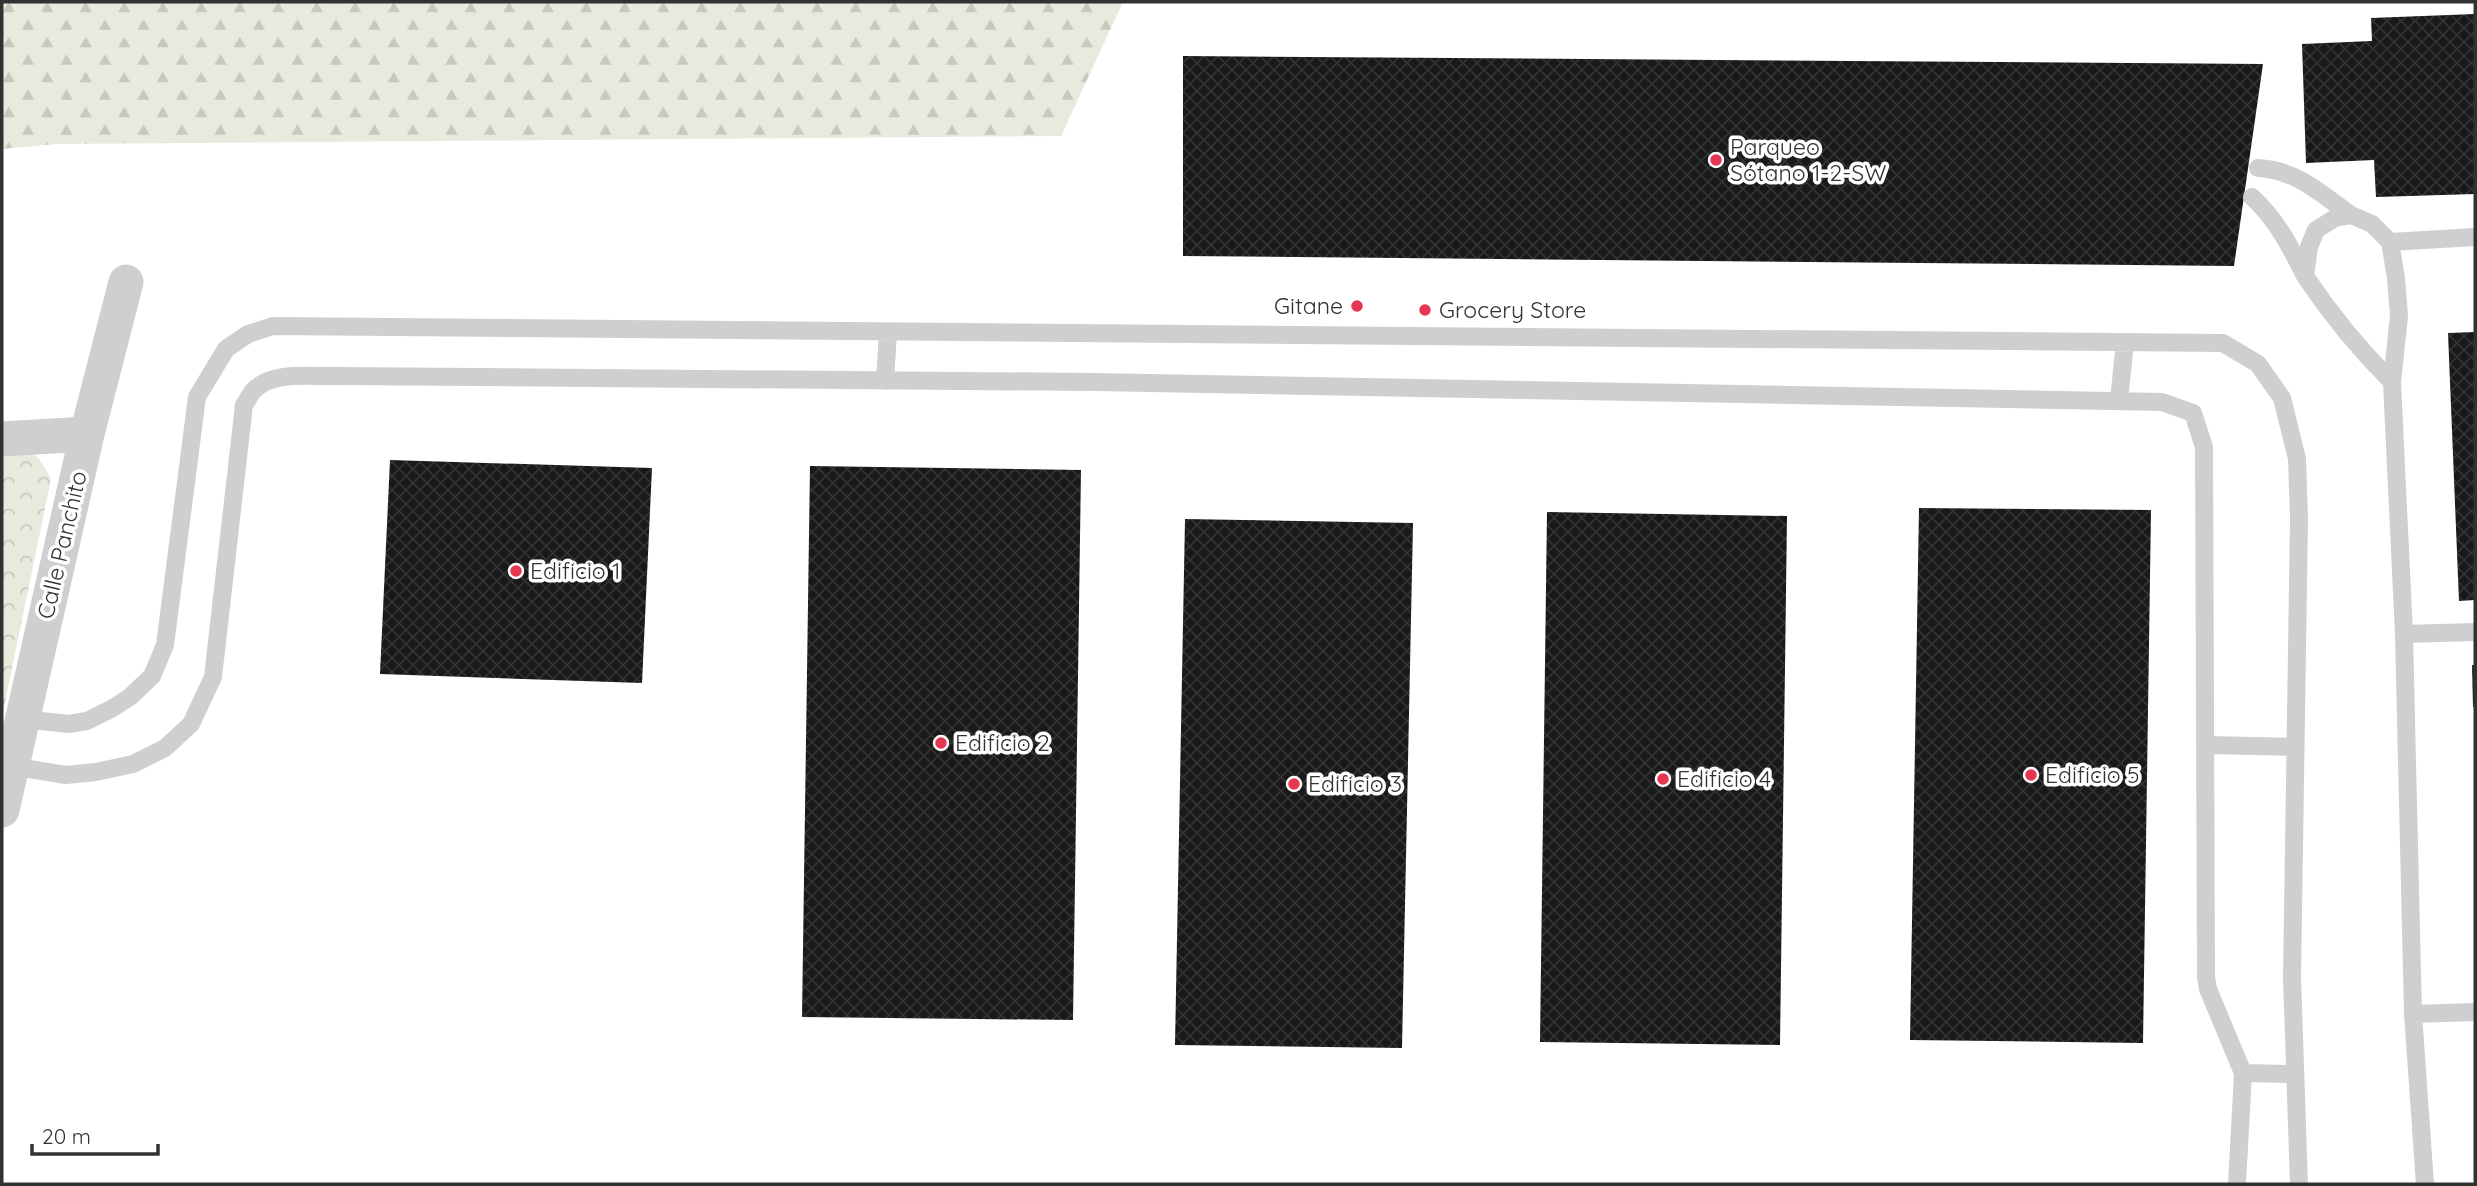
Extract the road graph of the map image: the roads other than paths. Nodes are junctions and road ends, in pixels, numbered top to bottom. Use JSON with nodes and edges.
{"nodes":[{"id":1,"x":2258,"y":168,"type":"dead end"},
{"id":2,"x":2252,"y":197,"type":"dead end"},
{"id":3,"x":2351,"y":215,"type":"junction"},
{"id":4,"x":2475,"y":237,"type":"edge"},
{"id":5,"x":2390,"y":242,"type":"junction"},
{"id":6,"x":2305,"y":276,"type":"junction"},
{"id":7,"x":126,"y":282,"type":"dead end"},
{"id":8,"x":888,"y":332,"type":"junction"},
{"id":9,"x":2125,"y":342,"type":"junction"},
{"id":10,"x":885,"y":381,"type":"junction"},
{"id":11,"x":2392,"y":382,"type":"junction"},
{"id":12,"x":2119,"y":400,"type":"junction"},
{"id":13,"x":87,"y":435,"type":"junction"},
{"id":14,"x":2,"y":439,"type":"edge"},
{"id":15,"x":2475,"y":632,"type":"edge"},
{"id":16,"x":2403,"y":634,"type":"junction"},
{"id":17,"x":22,"y":719,"type":"junction"},
{"id":18,"x":2207,"y":746,"type":"junction"},
{"id":19,"x":2294,"y":747,"type":"junction"},
{"id":20,"x":10,"y":766,"type":"junction"},
{"id":21,"x":2,"y":810,"type":"edge"},
{"id":22,"x":2475,"y":1012,"type":"edge"},
{"id":23,"x":2413,"y":1014,"type":"junction"},
{"id":24,"x":2243,"y":1073,"type":"junction"},
{"id":25,"x":2294,"y":1074,"type":"junction"},
{"id":26,"x":2237,"y":1184,"type":"edge"},
{"id":27,"x":2299,"y":1184,"type":"edge"},
{"id":28,"x":2425,"y":1184,"type":"edge"}],
"edges":[{"from":1,"to":3,"type":"lane"},
{"from":2,"to":6,"type":"lane"},
{"from":3,"to":5,"type":"lane"},
{"from":3,"to":6,"type":"lane"},
{"from":4,"to":5,"type":"lane"},
{"from":5,"to":11,"type":"lane"},
{"from":6,"to":11,"type":"lane"},
{"from":7,"to":13,"type":"street","name":"Calle Panchito"},
{"from":8,"to":9,"type":"lane"},
{"from":8,"to":10,"type":"lane"},
{"from":8,"to":17,"type":"lane"},
{"from":9,"to":12,"type":"lane"},
{"from":9,"to":19,"type":"lane"},
{"from":10,"to":12,"type":"lane"},
{"from":10,"to":20,"type":"lane"},
{"from":11,"to":16,"type":"lane"},
{"from":12,"to":18,"type":"lane"},
{"from":13,"to":14,"type":"street"},
{"from":13,"to":17,"type":"street","name":"Calle Panchito"},
{"from":15,"to":16,"type":"lane"},
{"from":16,"to":23,"type":"lane"},
{"from":17,"to":20,"type":"street","name":"Calle Panchito"},
{"from":18,"to":19,"type":"lane"},
{"from":18,"to":24,"type":"lane"},
{"from":19,"to":25,"type":"lane"},
{"from":20,"to":21,"type":"street","name":"Calle Panchito"},
{"from":22,"to":23,"type":"lane"},
{"from":23,"to":28,"type":"lane"},
{"from":24,"to":25,"type":"lane"},
{"from":24,"to":26,"type":"lane"},
{"from":25,"to":27,"type":"lane"}]}
